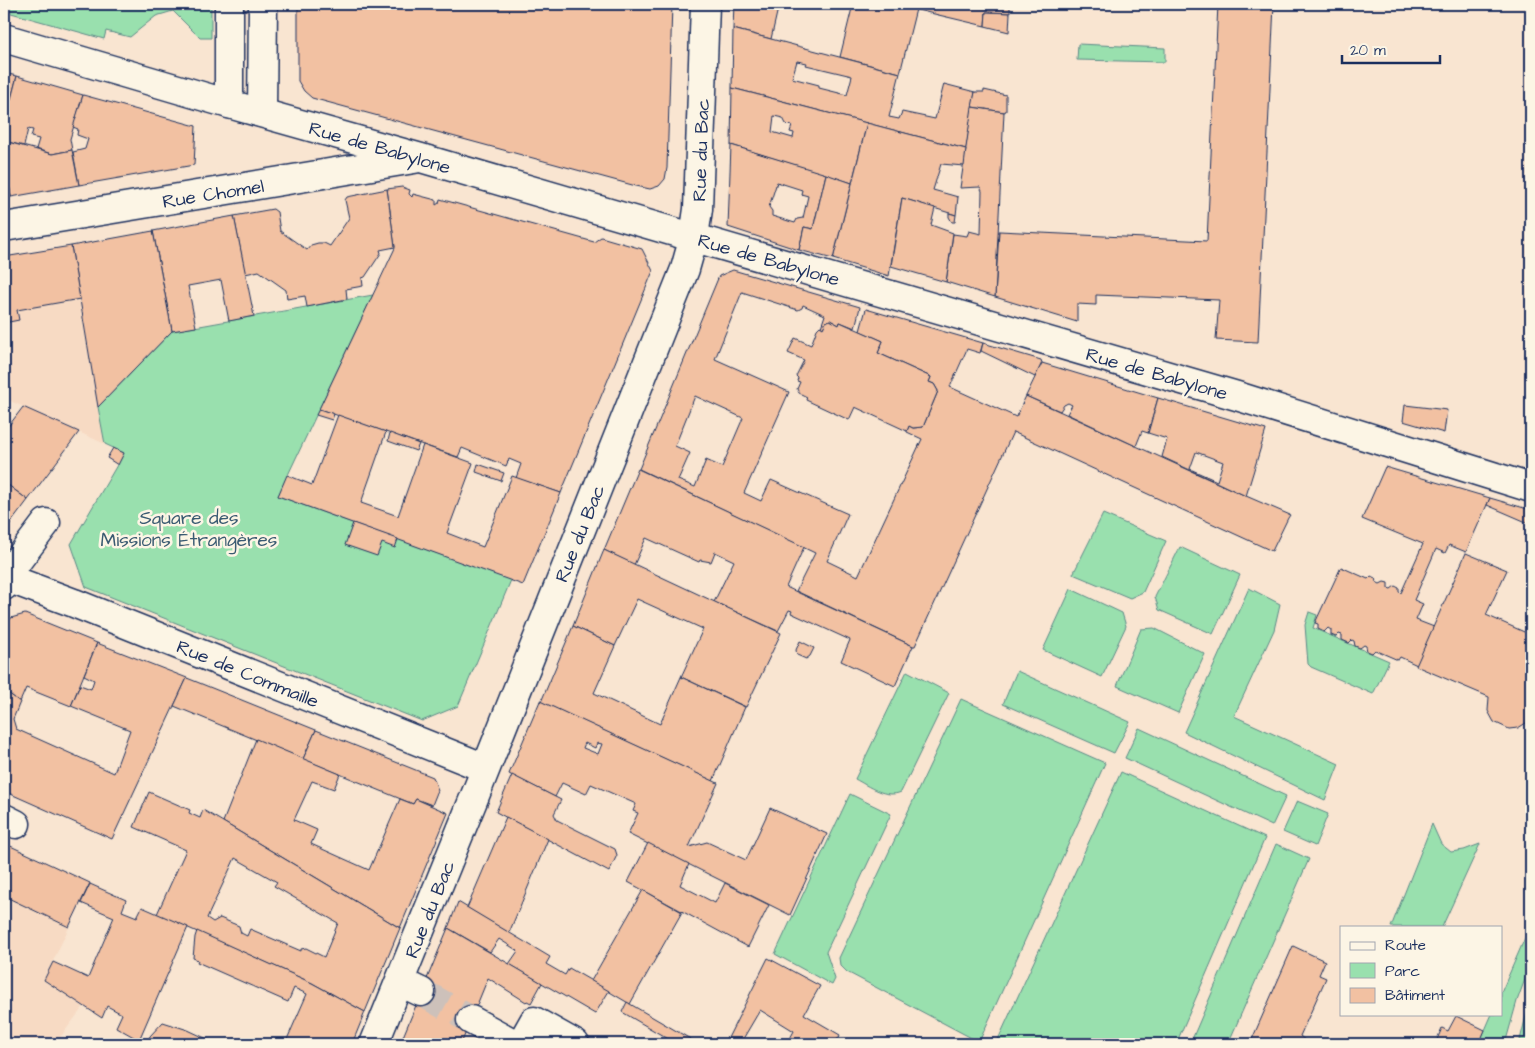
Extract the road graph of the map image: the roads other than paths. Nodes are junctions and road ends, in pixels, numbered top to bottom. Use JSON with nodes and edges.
{"nodes":[{"id":1,"x":229,"y":4,"type":"edge"},
{"id":2,"x":263,"y":4,"type":"edge"},
{"id":3,"x":705,"y":4,"type":"edge"},
{"id":4,"x":4,"y":38,"type":"edge"},
{"id":5,"x":229,"y":104,"type":"junction"},
{"id":6,"x":262,"y":113,"type":"junction"},
{"id":7,"x":421,"y":158,"type":"junction"},
{"id":8,"x":4,"y":227,"type":"edge"},
{"id":9,"x":694,"y":237,"type":"junction"},
{"id":10,"x":1531,"y":488,"type":"edge"},
{"id":11,"x":46,"y":522,"type":"dead end"},
{"id":12,"x":7,"y":582,"type":"edge"},
{"id":13,"x":486,"y":768,"type":"junction"},
{"id":14,"x":471,"y":1020,"type":"tunnel mouth"},
{"id":15,"x":374,"y":1044,"type":"edge"},
{"id":16,"x":515,"y":1044,"type":"edge"},
{"id":17,"x":521,"y":1044,"type":"edge"},
{"id":18,"x":575,"y":1044,"type":"edge"}],
"edges":[{"from":1,"to":5,"type":"street"},
{"from":2,"to":6,"type":"street"},
{"from":3,"to":9,"type":"street","name":"Rue du Bac"},
{"from":4,"to":5,"type":"street","name":"Rue de Babylone"},
{"from":5,"to":6,"type":"street","name":"Rue de Babylone"},
{"from":6,"to":7,"type":"street","name":"Rue de Babylone"},
{"from":7,"to":8,"type":"street","name":"Rue Chomel"},
{"from":7,"to":9,"type":"street","name":"Rue de Babylone"},
{"from":9,"to":10,"type":"street","name":"Rue de Babylone"},
{"from":9,"to":13,"type":"street","name":"Rue du Bac"},
{"from":11,"to":12,"type":"street"},
{"from":12,"to":13,"type":"street","name":"Rue de Commaille"},
{"from":13,"to":15,"type":"street","name":"Rue du Bac"},
{"from":14,"to":16,"type":"street"},
{"from":17,"to":18,"type":"street"}]}
